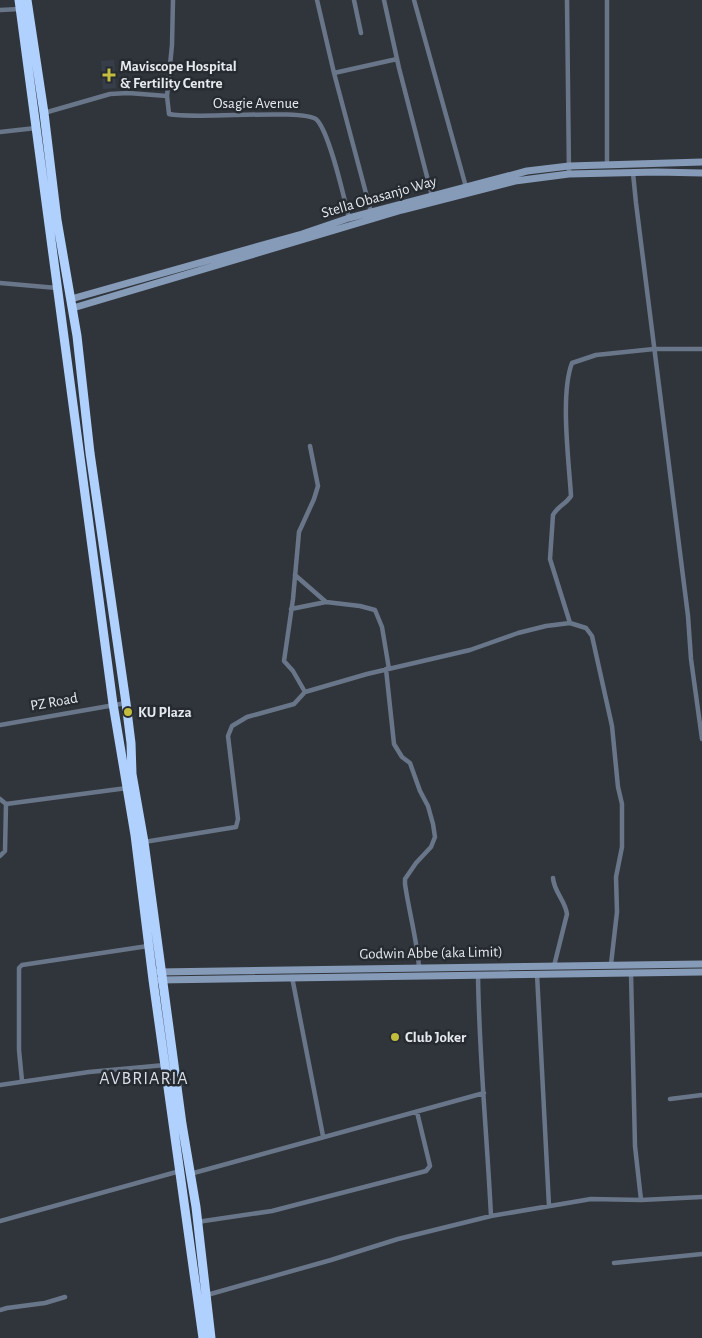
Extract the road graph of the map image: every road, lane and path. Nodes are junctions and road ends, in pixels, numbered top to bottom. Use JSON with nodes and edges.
{"nodes":[{"id":1,"x":27,"y":0,"type":"edge"},
{"id":2,"x":172,"y":0,"type":"edge"},
{"id":3,"x":317,"y":0,"type":"edge"},
{"id":4,"x":354,"y":0,"type":"edge"},
{"id":5,"x":384,"y":0,"type":"edge"},
{"id":6,"x":414,"y":0,"type":"edge"},
{"id":7,"x":568,"y":0,"type":"edge"},
{"id":8,"x":607,"y":0,"type":"edge"},
{"id":9,"x":19,"y":4,"type":"edge"},
{"id":10,"x":0,"y":10,"type":"edge"},
{"id":11,"x":361,"y":33,"type":"dead end"},
{"id":12,"x":397,"y":59,"type":"junction"},
{"id":13,"x":334,"y":73,"type":"junction"},
{"id":14,"x":167,"y":96,"type":"junction"},
{"id":15,"x":44,"y":113,"type":"junction"},
{"id":16,"x":36,"y":128,"type":"junction"},
{"id":17,"x":0,"y":132,"type":"edge"},
{"id":18,"x":702,"y":162,"type":"edge"},
{"id":19,"x":607,"y":164,"type":"junction"},
{"id":20,"x":569,"y":170,"type":"junction"},
{"id":21,"x":633,"y":173,"type":"junction"},
{"id":22,"x":702,"y":173,"type":"edge"},
{"id":23,"x":466,"y":187,"type":"junction"},
{"id":24,"x":432,"y":196,"type":"junction"},
{"id":25,"x":371,"y":212,"type":"junction"},
{"id":26,"x":349,"y":218,"type":"junction"},
{"id":27,"x":0,"y":283,"type":"edge"},
{"id":28,"x":57,"y":288,"type":"junction"},
{"id":29,"x":72,"y":303,"type":"junction"},
{"id":30,"x":654,"y":348,"type":"junction"},
{"id":31,"x":702,"y":349,"type":"edge"},
{"id":32,"x":310,"y":446,"type":"dead end"},
{"id":33,"x":295,"y":575,"type":"junction"},
{"id":34,"x":326,"y":602,"type":"junction"},
{"id":35,"x":291,"y":609,"type":"junction"},
{"id":36,"x":570,"y":623,"type":"junction"},
{"id":37,"x":387,"y":669,"type":"junction"},
{"id":38,"x":305,"y":692,"type":"junction"},
{"id":39,"x":126,"y":703,"type":"junction"},
{"id":40,"x":113,"y":704,"type":"junction"},
{"id":41,"x":0,"y":725,"type":"edge"},
{"id":42,"x":702,"y":739,"type":"edge"},
{"id":43,"x":128,"y":788,"type":"junction"},
{"id":44,"x":0,"y":799,"type":"edge"},
{"id":45,"x":6,"y":804,"type":"junction"},
{"id":46,"x":144,"y":842,"type":"junction"},
{"id":47,"x":0,"y":856,"type":"edge"},
{"id":48,"x":553,"y":878,"type":"dead end"},
{"id":49,"x":149,"y":946,"type":"junction"},
{"id":50,"x":611,"y":964,"type":"junction"},
{"id":51,"x":702,"y":964,"type":"edge"},
{"id":52,"x":554,"y":966,"type":"junction"},
{"id":53,"x":419,"y":967,"type":"junction"},
{"id":54,"x":702,"y":972,"type":"edge"},
{"id":55,"x":631,"y":973,"type":"junction"},
{"id":56,"x":537,"y":974,"type":"junction"},
{"id":57,"x":478,"y":975,"type":"junction"},
{"id":58,"x":157,"y":976,"type":"junction"},
{"id":59,"x":292,"y":977,"type":"junction"},
{"id":60,"x":165,"y":1065,"type":"junction"},
{"id":61,"x":22,"y":1081,"type":"junction"},
{"id":62,"x":0,"y":1085,"type":"edge"},
{"id":63,"x":484,"y":1093,"type":"junction"},
{"id":64,"x":702,"y":1094,"type":"edge"},
{"id":65,"x":670,"y":1099,"type":"dead end"},
{"id":66,"x":417,"y":1112,"type":"junction"},
{"id":67,"x":323,"y":1136,"type":"junction"},
{"id":68,"x":185,"y":1172,"type":"junction"},
{"id":69,"x":702,"y":1197,"type":"edge"},
{"id":70,"x":641,"y":1200,"type":"junction"},
{"id":71,"x":549,"y":1206,"type":"junction"},
{"id":72,"x":491,"y":1216,"type":"junction"},
{"id":73,"x":0,"y":1221,"type":"edge"},
{"id":74,"x":197,"y":1222,"type":"junction"},
{"id":75,"x":702,"y":1254,"type":"edge"},
{"id":76,"x":614,"y":1263,"type":"dead end"},
{"id":77,"x":207,"y":1295,"type":"junction"},
{"id":78,"x":65,"y":1297,"type":"dead end"},
{"id":79,"x":0,"y":1310,"type":"edge"},
{"id":80,"x":203,"y":1338,"type":"edge"},
{"id":81,"x":211,"y":1338,"type":"edge"}],
"edges":[{"from":1,"to":15,"type":"highway"},
{"from":2,"to":14,"type":"street"},
{"from":3,"to":13,"type":"street"},
{"from":4,"to":11,"type":"street"},
{"from":5,"to":12,"type":"street"},
{"from":6,"to":23,"type":"street"},
{"from":7,"to":20,"type":"street"},
{"from":8,"to":19,"type":"street"},
{"from":9,"to":10,"type":"street"},
{"from":9,"to":16,"type":"highway"},
{"from":12,"to":13,"type":"street"},
{"from":12,"to":24,"type":"street"},
{"from":13,"to":25,"type":"street"},
{"from":14,"to":15,"type":"street"},
{"from":14,"to":26,"type":"street","name":"Osagie Avenue"},
{"from":15,"to":29,"type":"highway"},
{"from":16,"to":17,"type":"street"},
{"from":16,"to":28,"type":"highway"},
{"from":18,"to":19,"type":"street","name":"Stella Obasanjo Way"},
{"from":19,"to":20,"type":"street","name":"Stella Obasanjo Way"},
{"from":20,"to":21,"type":"street"},
{"from":20,"to":23,"type":"street","name":"Stella Obasanjo Way"},
{"from":20,"to":29,"type":"street"},
{"from":21,"to":22,"type":"street"},
{"from":21,"to":30,"type":"street"},
{"from":23,"to":24,"type":"street","name":"Stella Obasanjo Way"},
{"from":24,"to":25,"type":"street","name":"Stella Obasanjo Way"},
{"from":25,"to":26,"type":"street","name":"Stella Obasanjo Way"},
{"from":26,"to":29,"type":"street","name":"Stella Obasanjo Way"},
{"from":27,"to":28,"type":"street"},
{"from":28,"to":40,"type":"highway"},
{"from":29,"to":39,"type":"highway"},
{"from":30,"to":31,"type":"street"},
{"from":30,"to":36,"type":"street"},
{"from":30,"to":42,"type":"street"},
{"from":32,"to":33,"type":"street"},
{"from":33,"to":34,"type":"street"},
{"from":33,"to":35,"type":"street"},
{"from":34,"to":35,"type":"street"},
{"from":34,"to":37,"type":"street"},
{"from":35,"to":38,"type":"street"},
{"from":36,"to":37,"type":"street"},
{"from":36,"to":50,"type":"street"},
{"from":37,"to":38,"type":"street"},
{"from":37,"to":53,"type":"street"},
{"from":38,"to":46,"type":"street"},
{"from":39,"to":40,"type":"street","name":"PZ Road"},
{"from":39,"to":46,"type":"highway"},
{"from":40,"to":41,"type":"street","name":"PZ Road"},
{"from":40,"to":43,"type":"highway"},
{"from":43,"to":45,"type":"street"},
{"from":43,"to":49,"type":"highway"},
{"from":44,"to":45,"type":"street"},
{"from":45,"to":47,"type":"street"},
{"from":46,"to":58,"type":"highway"},
{"from":48,"to":52,"type":"street"},
{"from":49,"to":58,"type":"highway"},
{"from":49,"to":61,"type":"street"},
{"from":50,"to":51,"type":"street","name":"Godwin Abbe (aka Limit)"},
{"from":50,"to":52,"type":"street","name":"Godwin Abbe (aka Limit)"},
{"from":52,"to":53,"type":"street","name":"Godwin Abbe (aka Limit)"},
{"from":53,"to":58,"type":"street","name":"Godwin Abbe (aka Limit)"},
{"from":54,"to":55,"type":"street","name":"Godwin Abbe (aka Limit)"},
{"from":55,"to":56,"type":"street","name":"Godwin Abbe (aka Limit)"},
{"from":55,"to":70,"type":"street"},
{"from":56,"to":57,"type":"street","name":"Godwin Abbe (aka Limit)"},
{"from":56,"to":71,"type":"street"},
{"from":57,"to":59,"type":"street","name":"Godwin Abbe (aka Limit)"},
{"from":57,"to":63,"type":"street"},
{"from":58,"to":59,"type":"street","name":"Godwin Abbe (aka Limit)"},
{"from":58,"to":60,"type":"highway"},
{"from":58,"to":68,"type":"highway"},
{"from":59,"to":67,"type":"street"},
{"from":60,"to":61,"type":"street"},
{"from":60,"to":68,"type":"highway"},
{"from":61,"to":62,"type":"street"},
{"from":63,"to":66,"type":"street"},
{"from":63,"to":72,"type":"street"},
{"from":64,"to":65,"type":"street"},
{"from":66,"to":67,"type":"street"},
{"from":66,"to":74,"type":"street"},
{"from":67,"to":68,"type":"street"},
{"from":68,"to":73,"type":"street"},
{"from":68,"to":74,"type":"highway"},
{"from":68,"to":80,"type":"highway"},
{"from":69,"to":70,"type":"street"},
{"from":70,"to":71,"type":"street"},
{"from":71,"to":72,"type":"street"},
{"from":72,"to":77,"type":"street"},
{"from":74,"to":77,"type":"highway"},
{"from":75,"to":76,"type":"street"},
{"from":77,"to":81,"type":"highway"},
{"from":78,"to":79,"type":"street"}]}
